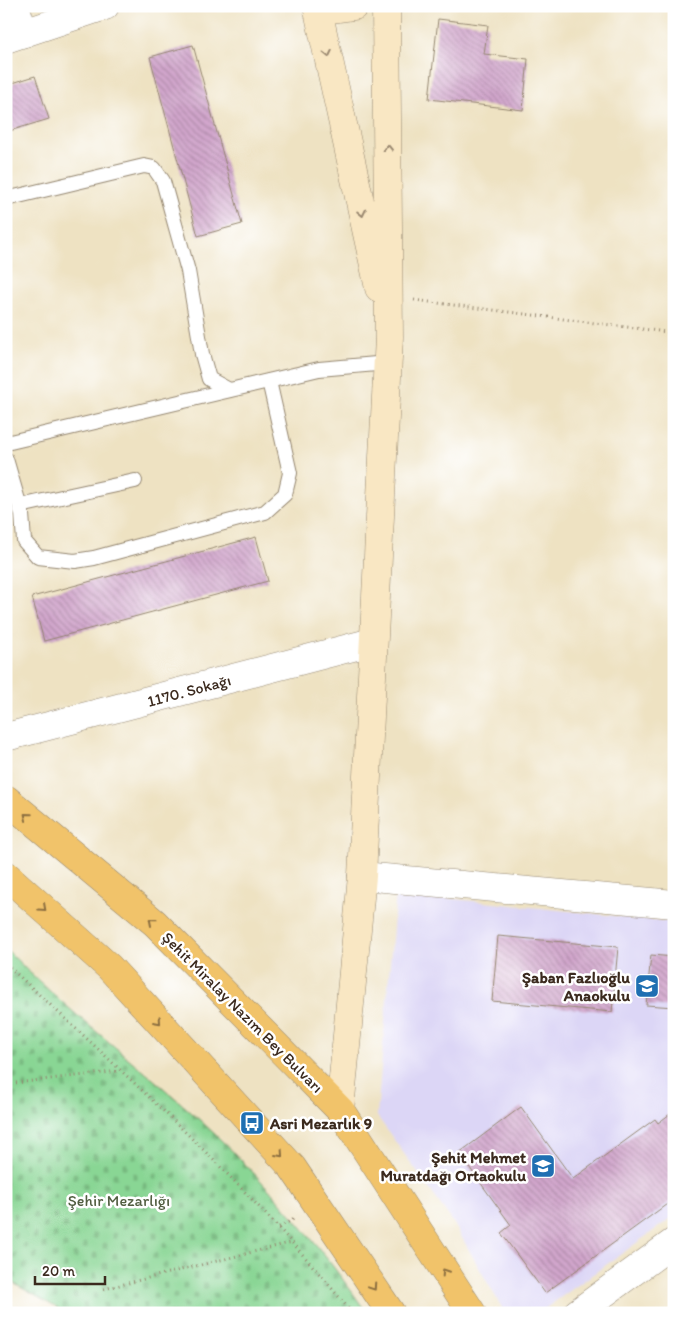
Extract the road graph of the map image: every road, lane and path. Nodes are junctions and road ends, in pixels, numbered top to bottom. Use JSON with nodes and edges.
{"nodes":[{"id":1,"x":15,"y":6,"type":"edge"},
{"id":2,"x":105,"y":6,"type":"edge"},
{"id":3,"x":318,"y":6,"type":"edge"},
{"id":4,"x":354,"y":6,"type":"edge"},
{"id":5,"x":386,"y":6,"type":"edge"},
{"id":6,"x":64,"y":13,"type":"edge"},
{"id":7,"x":15,"y":36,"type":"edge"},
{"id":8,"x":6,"y":199,"type":"edge"},
{"id":9,"x":391,"y":298,"type":"junction"},
{"id":10,"x":674,"y":334,"type":"edge"},
{"id":11,"x":389,"y":350,"type":"junction"},
{"id":12,"x":269,"y":381,"type":"junction"},
{"id":13,"x":229,"y":390,"type":"junction"},
{"id":14,"x":6,"y":443,"type":"edge"},
{"id":15,"x":6,"y":459,"type":"edge"},
{"id":16,"x":135,"y":481,"type":"dead end"},
{"id":17,"x":20,"y":506,"type":"junction"},
{"id":18,"x":372,"y":642,"type":"junction"},
{"id":19,"x":6,"y":737,"type":"edge"},
{"id":20,"x":6,"y":799,"type":"edge"},
{"id":21,"x":6,"y":875,"type":"edge"},
{"id":22,"x":362,"y":876,"type":"junction"},
{"id":23,"x":674,"y":904,"type":"edge"},
{"id":24,"x":6,"y":964,"type":"edge"},
{"id":25,"x":121,"y":1071,"type":"junction"},
{"id":26,"x":6,"y":1084,"type":"edge"},
{"id":27,"x":340,"y":1110,"type":"junction"},
{"id":28,"x":292,"y":1242,"type":"junction"},
{"id":29,"x":674,"y":1242,"type":"edge"},
{"id":30,"x":104,"y":1289,"type":"dead end"},
{"id":31,"x":352,"y":1313,"type":"edge"},
{"id":32,"x":391,"y":1313,"type":"edge"},
{"id":33,"x":472,"y":1313,"type":"edge"},
{"id":34,"x":577,"y":1313,"type":"edge"}],
"edges":[{"from":1,"to":7,"type":"street"},
{"from":2,"to":6,"type":"street"},
{"from":3,"to":4,"type":"street"},
{"from":3,"to":11,"type":"street","one_way":true},
{"from":9,"to":5,"type":"street","one_way":true},
{"from":6,"to":7,"type":"street"},
{"from":8,"to":13,"type":"lane"},
{"from":9,"to":10,"type":"path"},
{"from":9,"to":11,"type":"street"},
{"from":11,"to":12,"type":"lane"},
{"from":11,"to":18,"type":"street"},
{"from":12,"to":13,"type":"lane"},
{"from":12,"to":17,"type":"lane"},
{"from":13,"to":14,"type":"lane"},
{"from":15,"to":17,"type":"lane"},
{"from":16,"to":17,"type":"lane"},
{"from":18,"to":19,"type":"street","name":"1170. Sokağı"},
{"from":18,"to":22,"type":"street"},
{"from":27,"to":20,"type":"main road","name":"Şehit Miralay Nazım Bey Bulvarı","one_way":true},
{"from":21,"to":32,"type":"main road","one_way":true},
{"from":22,"to":23,"type":"street"},
{"from":22,"to":27,"type":"street"},
{"from":24,"to":25,"type":"path"},
{"from":25,"to":26,"type":"path"},
{"from":25,"to":28,"type":"path"},
{"from":33,"to":27,"type":"main road","name":"Şehit Miralay Nazım Bey Bulvarı","one_way":true},
{"from":28,"to":30,"type":"path"},
{"from":28,"to":31,"type":"path"},
{"from":29,"to":34,"type":"street"}]}
